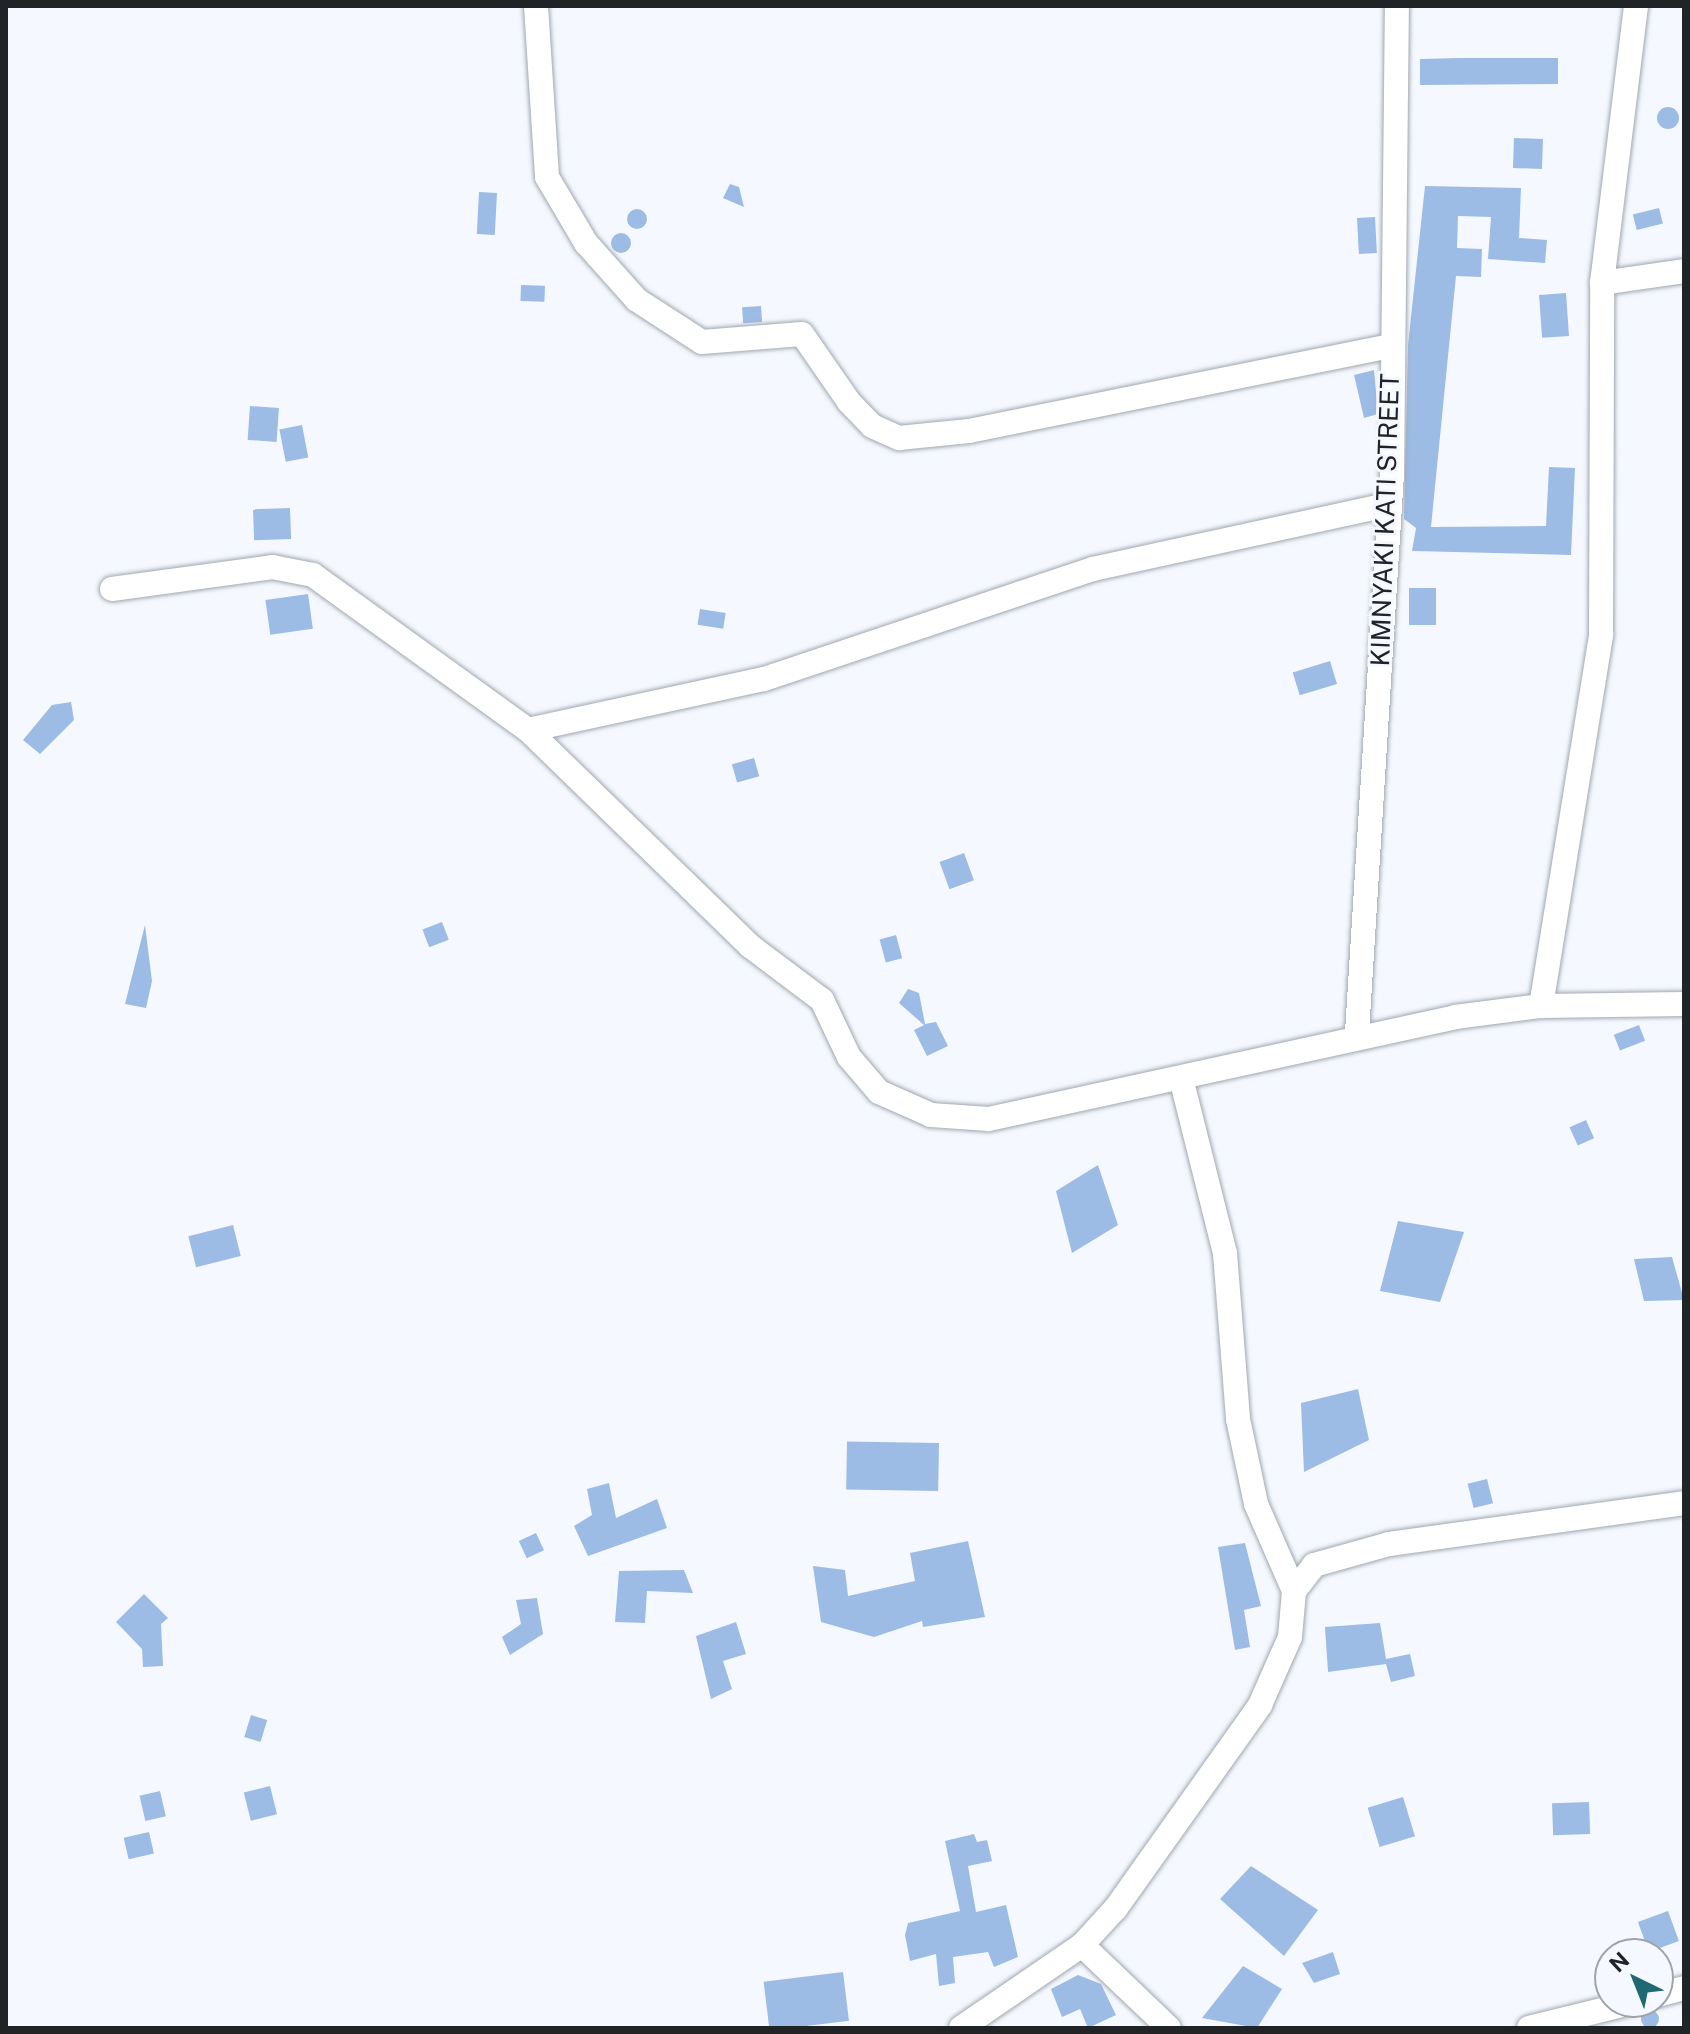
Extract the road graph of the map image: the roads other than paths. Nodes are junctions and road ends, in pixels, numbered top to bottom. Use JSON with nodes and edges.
{"nodes":[{"id":1,"x":536,"y":6,"type":"edge"},
{"id":2,"x":1397,"y":6,"type":"edge"},
{"id":3,"x":1636,"y":6,"type":"edge"},
{"id":4,"x":1684,"y":271,"type":"edge"},
{"id":5,"x":1602,"y":283,"type":"junction"},
{"id":6,"x":1391,"y":346,"type":"junction"},
{"id":7,"x":1390,"y":504,"type":"junction"},
{"id":8,"x":112,"y":589,"type":"dead end"},
{"id":9,"x":528,"y":730,"type":"junction"},
{"id":10,"x":1684,"y":1004,"type":"edge"},
{"id":11,"x":1541,"y":1006,"type":"junction"},
{"id":12,"x":1357,"y":1033,"type":"junction"},
{"id":13,"x":1181,"y":1078,"type":"junction"},
{"id":14,"x":1684,"y":1503,"type":"edge"},
{"id":15,"x":1294,"y":1591,"type":"junction"},
{"id":16,"x":1082,"y":1945,"type":"junction"},
{"id":17,"x":1594,"y":2012,"type":"edge"},
{"id":18,"x":961,"y":2028,"type":"edge"},
{"id":19,"x":1169,"y":2028,"type":"edge"},
{"id":20,"x":1529,"y":2028,"type":"edge"}],
"edges":[{"from":1,"to":6,"type":"street"},
{"from":2,"to":6,"type":"street","name":"KIMNYAKI KATI STREET"},
{"from":3,"to":5,"type":"street"},
{"from":4,"to":5,"type":"street"},
{"from":5,"to":11,"type":"street"},
{"from":6,"to":7,"type":"street","name":"KIMNYAKI KATI STREET"},
{"from":7,"to":9,"type":"street"},
{"from":7,"to":12,"type":"street","name":"KIMNYAKI KATI STREET"},
{"from":8,"to":9,"type":"street"},
{"from":9,"to":13,"type":"street"},
{"from":10,"to":11,"type":"street"},
{"from":11,"to":12,"type":"street"},
{"from":12,"to":13,"type":"street"},
{"from":13,"to":15,"type":"street"},
{"from":14,"to":15,"type":"street"},
{"from":15,"to":16,"type":"street"},
{"from":16,"to":18,"type":"street"},
{"from":16,"to":19,"type":"street"},
{"from":17,"to":20,"type":"street"}]}
